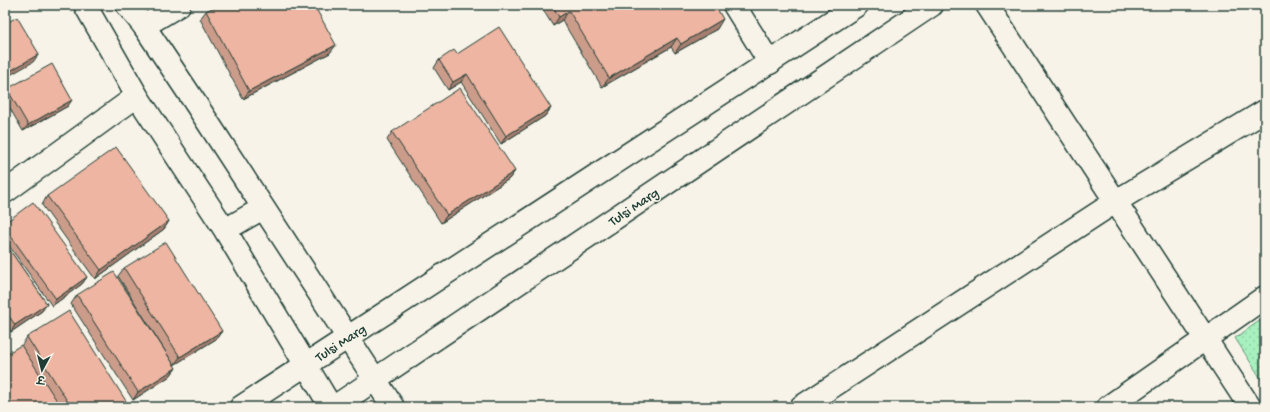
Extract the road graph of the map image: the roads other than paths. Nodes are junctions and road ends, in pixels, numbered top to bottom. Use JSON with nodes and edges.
{"nodes":[{"id":1,"x":85,"y":5,"type":"edge"},
{"id":2,"x":127,"y":5,"type":"edge"},
{"id":3,"x":179,"y":5,"type":"edge"},
{"id":4,"x":734,"y":5,"type":"edge"},
{"id":5,"x":857,"y":5,"type":"edge"},
{"id":6,"x":932,"y":5,"type":"edge"},
{"id":7,"x":986,"y":5,"type":"edge"},
{"id":8,"x":144,"y":26,"type":"junction"},
{"id":9,"x":770,"y":63,"type":"junction"},
{"id":10,"x":137,"y":96,"type":"junction"},
{"id":11,"x":1265,"y":111,"type":"edge"},
{"id":12,"x":5,"y":192,"type":"edge"},
{"id":13,"x":1115,"y":202,"type":"junction"},
{"id":14,"x":263,"y":208,"type":"junction"},
{"id":15,"x":225,"y":230,"type":"junction"},
{"id":16,"x":1265,"y":297,"type":"edge"},
{"id":17,"x":347,"y":336,"type":"junction"},
{"id":18,"x":1205,"y":339,"type":"junction"},
{"id":19,"x":305,"y":365,"type":"junction"},
{"id":20,"x":376,"y":379,"type":"junction"},
{"id":21,"x":241,"y":407,"type":"edge"},
{"id":22,"x":331,"y":407,"type":"edge"},
{"id":23,"x":334,"y":407,"type":"edge"},
{"id":24,"x":393,"y":407,"type":"edge"},
{"id":25,"x":801,"y":407,"type":"edge"},
{"id":26,"x":1108,"y":407,"type":"edge"},
{"id":27,"x":1250,"y":407,"type":"edge"}],
"edges":[{"from":1,"to":10,"type":"street"},
{"from":2,"to":8,"type":"street"},
{"from":3,"to":8,"type":"street"},
{"from":4,"to":9,"type":"street"},
{"from":5,"to":9,"type":"street","name":"Tulsi Marg"},
{"from":6,"to":20,"type":"street","name":"Tulsi Marg"},
{"from":7,"to":13,"type":"street"},
{"from":8,"to":14,"type":"street"},
{"from":9,"to":17,"type":"street","name":"Tulsi Marg"},
{"from":10,"to":12,"type":"street"},
{"from":10,"to":15,"type":"street"},
{"from":11,"to":13,"type":"street"},
{"from":13,"to":18,"type":"street"},
{"from":13,"to":25,"type":"street"},
{"from":14,"to":15,"type":"street"},
{"from":14,"to":17,"type":"street"},
{"from":15,"to":19,"type":"street"},
{"from":16,"to":18,"type":"street"},
{"from":17,"to":19,"type":"street","name":"Tulsi Marg"},
{"from":17,"to":20,"type":"street"},
{"from":18,"to":26,"type":"street"},
{"from":18,"to":27,"type":"street"},
{"from":19,"to":21,"type":"street","name":"Tulsi Marg"},
{"from":19,"to":22,"type":"street"},
{"from":20,"to":23,"type":"street","name":"Tulsi Marg"},
{"from":20,"to":24,"type":"street"}]}
